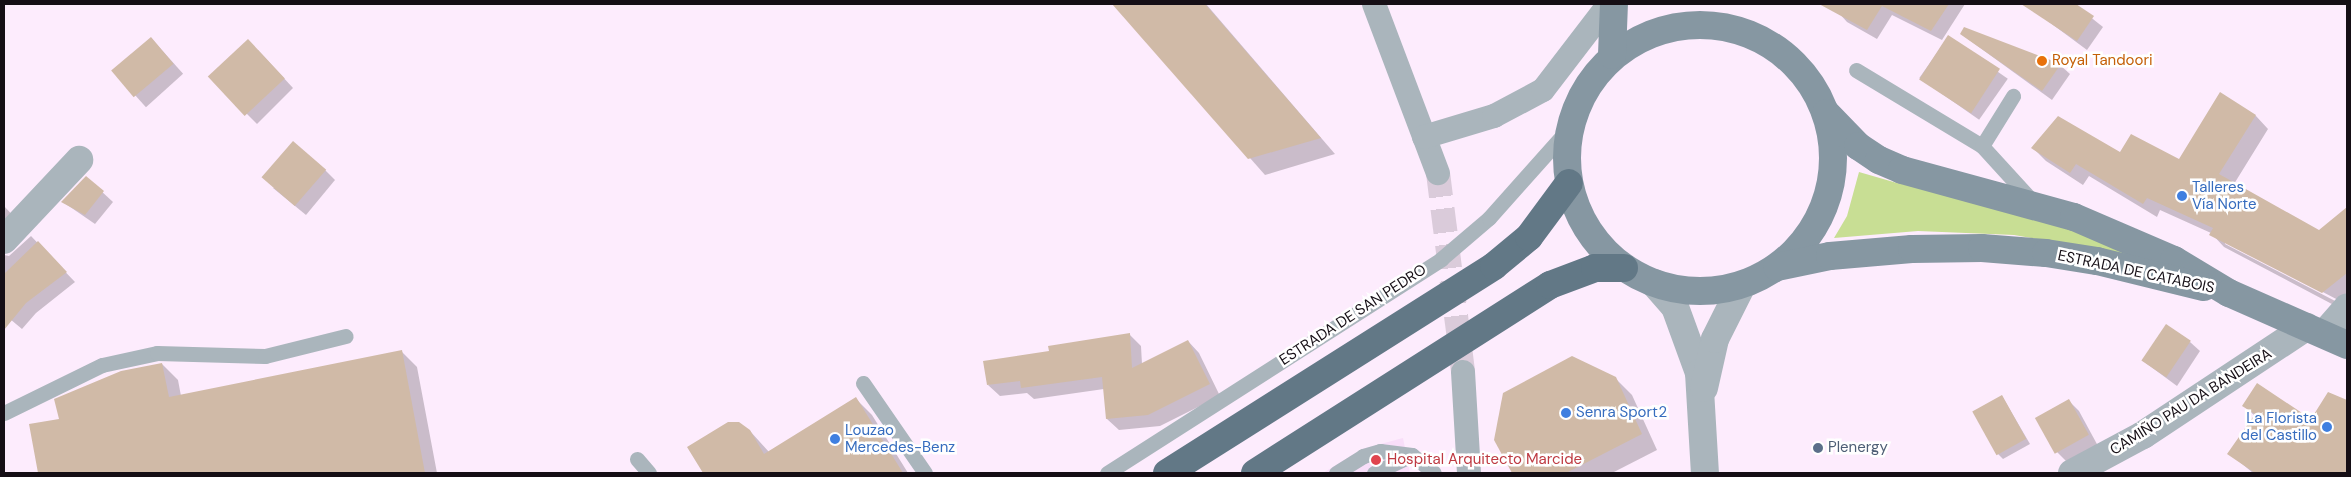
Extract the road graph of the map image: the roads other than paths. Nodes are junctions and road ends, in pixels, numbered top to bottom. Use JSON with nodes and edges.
{"nodes":[{"id":1,"x":1374,"y":4,"type":"edge"},
{"id":2,"x":1609,"y":4,"type":"edge"},
{"id":3,"x":1614,"y":4,"type":"edge"},
{"id":4,"x":1718,"y":4,"type":"edge"},
{"id":5,"x":1753,"y":35,"type":"junction"},
{"id":6,"x":1612,"y":55,"type":"junction"},
{"id":7,"x":1856,"y":70,"type":"dead end"},
{"id":8,"x":2013,"y":96,"type":"dead end"},
{"id":9,"x":1826,"y":113,"type":"junction"},
{"id":10,"x":1572,"y":125,"type":"junction"},
{"id":11,"x":1424,"y":137,"type":"junction"},
{"id":12,"x":1982,"y":146,"type":"junction"},
{"id":13,"x":79,"y":160,"type":"dead end"},
{"id":14,"x":1438,"y":173,"type":"tunnel mouth"},
{"id":15,"x":1570,"y":183,"type":"junction"},
{"id":16,"x":2036,"y":204,"type":"junction"},
{"id":17,"x":4,"y":240,"type":"edge"},
{"id":18,"x":1775,"y":267,"type":"junction"},
{"id":19,"x":1624,"y":268,"type":"junction"},
{"id":20,"x":1654,"y":283,"type":"junction"},
{"id":21,"x":1741,"y":287,"type":"junction"},
{"id":22,"x":2229,"y":293,"type":"junction"},
{"id":23,"x":2347,"y":308,"type":"edge"},
{"id":24,"x":2326,"y":335,"type":"edge"},
{"id":25,"x":346,"y":336,"type":"dead end"},
{"id":26,"x":1463,"y":372,"type":"tunnel mouth"},
{"id":27,"x":863,"y":383,"type":"dead end"},
{"id":28,"x":1701,"y":402,"type":"junction"},
{"id":29,"x":4,"y":413,"type":"edge"},
{"id":30,"x":1412,"y":455,"type":"junction"},
{"id":31,"x":637,"y":459,"type":"dead end"},
{"id":32,"x":1432,"y":471,"type":"edge"},
{"id":33,"x":649,"y":473,"type":"edge"},
{"id":34,"x":925,"y":473,"type":"edge"},
{"id":35,"x":1107,"y":473,"type":"edge"},
{"id":36,"x":1167,"y":473,"type":"edge"},
{"id":37,"x":1255,"y":473,"type":"edge"},
{"id":38,"x":1336,"y":473,"type":"edge"},
{"id":39,"x":1374,"y":473,"type":"edge"},
{"id":40,"x":1469,"y":473,"type":"edge"},
{"id":41,"x":1705,"y":473,"type":"edge"},
{"id":42,"x":2072,"y":473,"type":"edge"}],
"edges":[{"from":1,"to":11,"type":"street"},
{"from":2,"to":11,"type":"street"},
{"from":3,"to":6,"type":"main road"},
{"from":4,"to":5,"type":"main road","name":"ESTRADA DE CATABOIS"},
{"from":5,"to":6,"type":"main road","name":"ESTRADA DE CATABOIS"},
{"from":5,"to":9,"type":"main road","name":"ESTRADA DE CATABOIS"},
{"from":6,"to":10,"type":"main road","name":"ESTRADA DE CATABOIS"},
{"from":7,"to":12,"type":"lane"},
{"from":8,"to":12,"type":"lane"},
{"from":9,"to":16,"type":"main road","name":"ESTRADA DE CATABOIS"},
{"from":9,"to":18,"type":"main road","name":"ESTRADA DE CATABOIS"},
{"from":10,"to":15,"type":"main road","name":"ESTRADA DE CATABOIS"},
{"from":10,"to":35,"type":"lane","name":"ESTRADA DE SAN PEDRO"},
{"from":11,"to":14,"type":"street"},
{"from":12,"to":16,"type":"lane"},
{"from":13,"to":17,"type":"street"},
{"from":15,"to":19,"type":"main road","name":"ESTRADA DE CATABOIS"},
{"from":15,"to":36,"type":"highway"},
{"from":16,"to":22,"type":"main road","name":"ESTRADA DE CATABOIS"},
{"from":18,"to":21,"type":"main road","name":"ESTRADA DE CATABOIS"},
{"from":18,"to":22,"type":"main road","name":"ESTRADA DE CATABOIS"},
{"from":19,"to":20,"type":"main road","name":"ESTRADA DE CATABOIS"},
{"from":19,"to":37,"type":"highway"},
{"from":20,"to":21,"type":"main road","name":"ESTRADA DE CATABOIS"},
{"from":20,"to":28,"type":"street"},
{"from":21,"to":28,"type":"street"},
{"from":22,"to":24,"type":"main road","name":"ESTRADA DE CATABOIS"},
{"from":23,"to":24,"type":"street","name":"CAMIÑO PAU DA BANDEIRA"},
{"from":24,"to":42,"type":"street","name":"CAMIÑO PAU DA BANDEIRA"},
{"from":25,"to":29,"type":"lane"},
{"from":26,"to":40,"type":"street"},
{"from":27,"to":34,"type":"lane"},
{"from":28,"to":41,"type":"street"},
{"from":30,"to":32,"type":"lane"},
{"from":30,"to":38,"type":"lane"},
{"from":30,"to":39,"type":"lane"},
{"from":31,"to":33,"type":"lane"}]}
